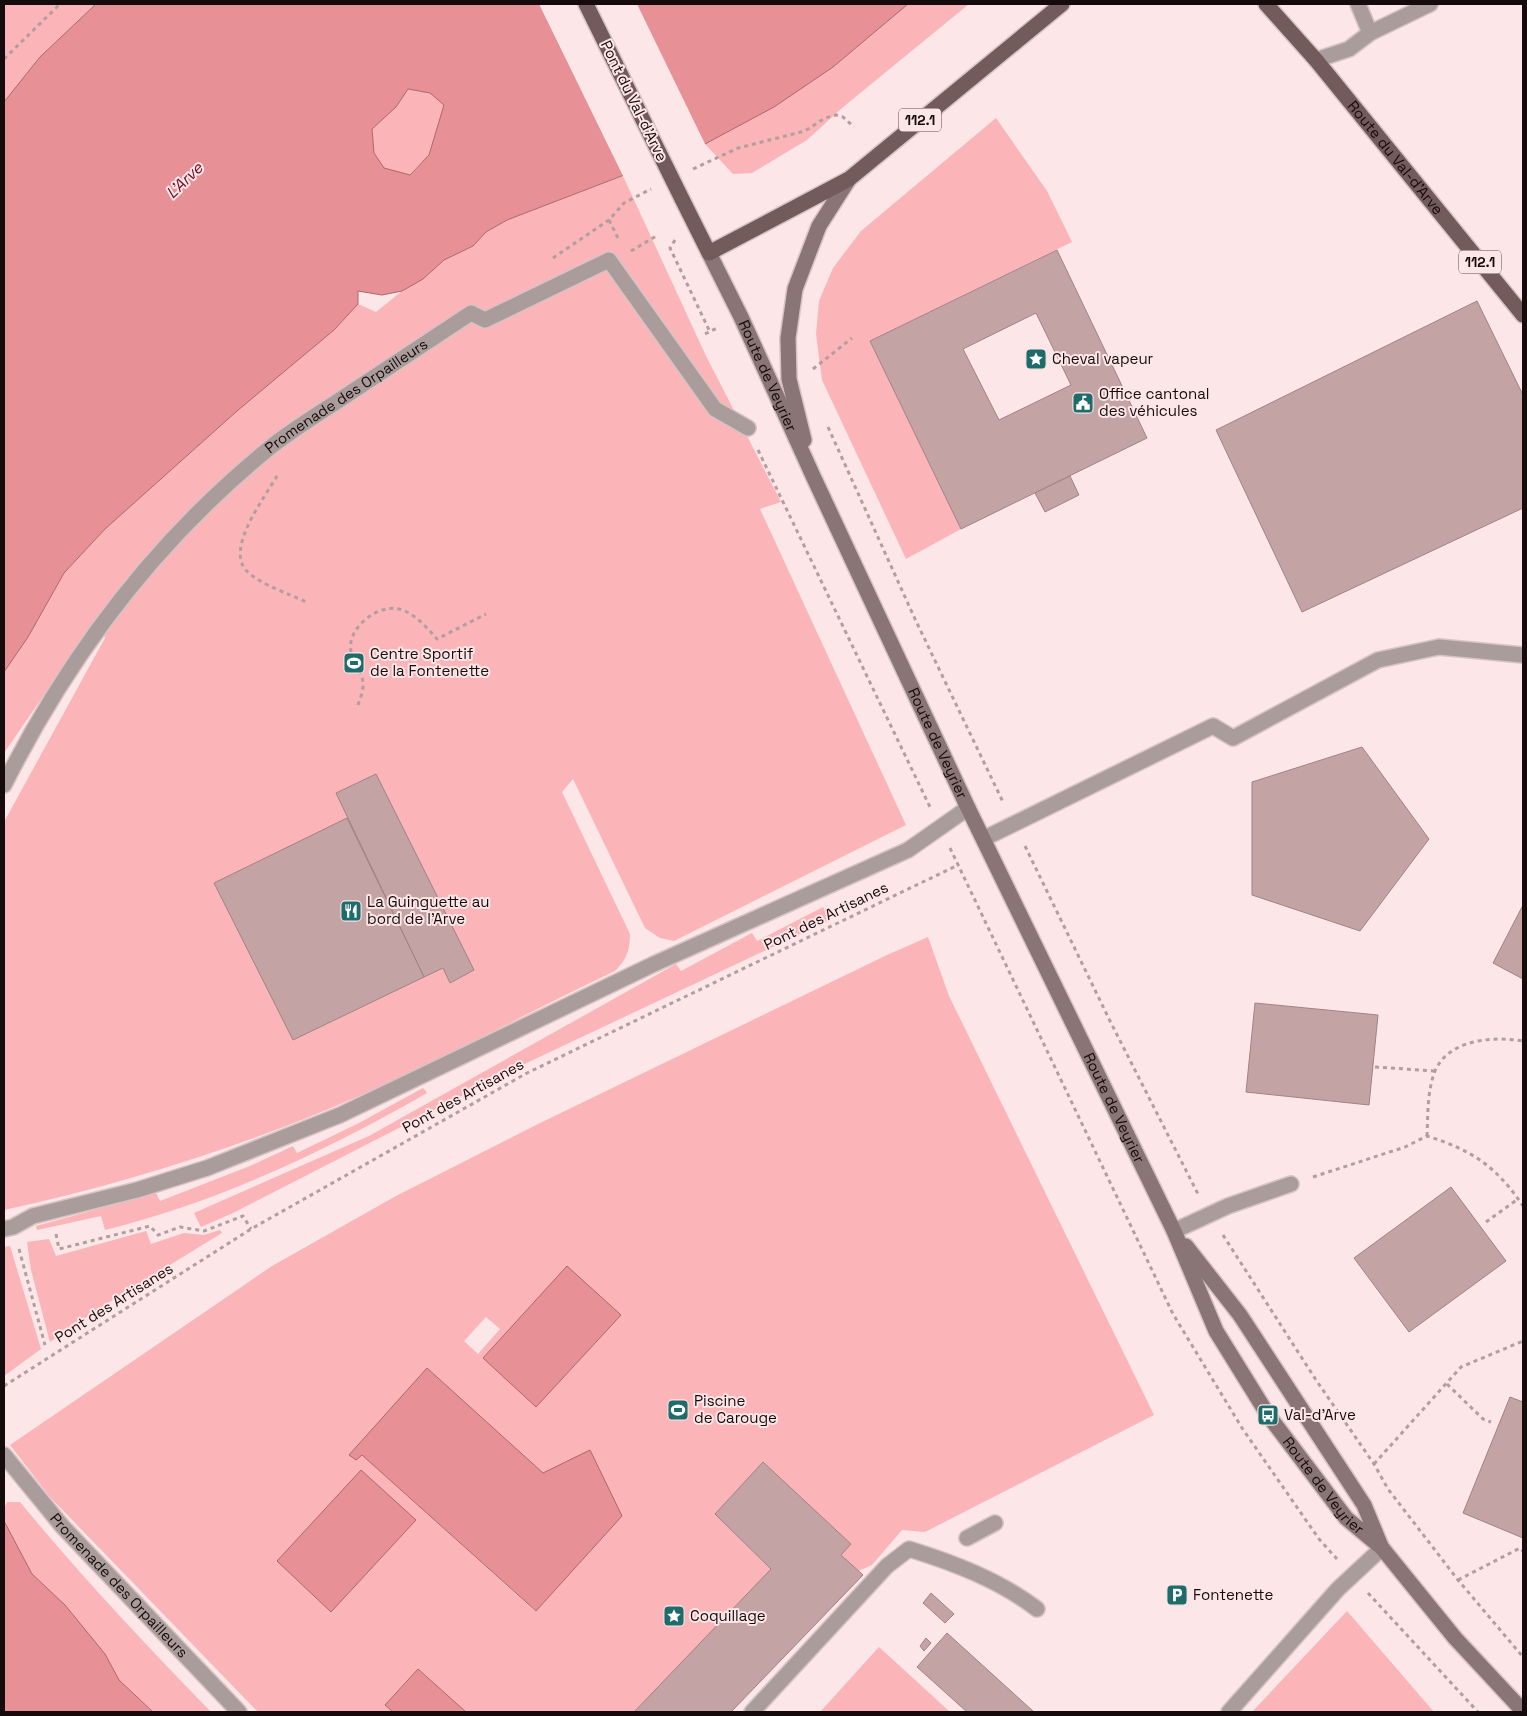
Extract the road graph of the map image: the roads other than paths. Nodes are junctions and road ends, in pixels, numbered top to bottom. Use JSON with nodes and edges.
{"nodes":[{"id":1,"x":586,"y":4,"type":"edge"},
{"id":2,"x":1253,"y":4,"type":"edge"},
{"id":3,"x":1266,"y":4,"type":"edge"},
{"id":4,"x":1358,"y":4,"type":"edge"},
{"id":5,"x":1430,"y":4,"type":"edge"},
{"id":6,"x":1063,"y":5,"type":"edge"},
{"id":7,"x":1277,"y":18,"type":"junction"},
{"id":8,"x":1370,"y":33,"type":"junction"},
{"id":9,"x":1316,"y":60,"type":"junction"},
{"id":10,"x":849,"y":179,"type":"junction"},
{"id":11,"x":682,"y":199,"type":"joint"},
{"id":12,"x":709,"y":252,"type":"junction"},
{"id":13,"x":1523,"y":315,"type":"edge"},
{"id":14,"x":748,"y":428,"type":"road end"},
{"id":15,"x":813,"y":476,"type":"junction"},
{"id":16,"x":1523,"y":655,"type":"edge"},
{"id":17,"x":4,"y":785,"type":"edge"},
{"id":18,"x":968,"y":808,"type":"junction"},
{"id":19,"x":985,"y":838,"type":"junction"},
{"id":20,"x":1291,"y":1184,"type":"road end"},
{"id":21,"x":8,"y":1228,"type":"edge"},
{"id":22,"x":1174,"y":1231,"type":"junction"},
{"id":23,"x":4,"y":1455,"type":"edge"},
{"id":24,"x":995,"y":1524,"type":"dead end"},
{"id":25,"x":967,"y":1538,"type":"dead end"},
{"id":26,"x":1382,"y":1548,"type":"junction"},
{"id":27,"x":1037,"y":1609,"type":"dead end"},
{"id":28,"x":1523,"y":1711,"type":"edge"},
{"id":29,"x":239,"y":1712,"type":"edge"},
{"id":30,"x":752,"y":1712,"type":"edge"},
{"id":31,"x":1229,"y":1712,"type":"edge"}],
"edges":[{"from":1,"to":11,"type":"main road","name":"Pont du Val-d'Arve","bridge":true},
{"from":2,"to":7,"type":"main road","number":"112.1"},
{"from":3,"to":7,"type":"main road","name":"Route du Val-d'Arve","number":"112.1"},
{"from":4,"to":8,"type":"street"},
{"from":5,"to":8,"type":"street"},
{"from":6,"to":10,"type":"main road","number":"112.1"},
{"from":7,"to":9,"type":"main road","name":"Route du Val-d'Arve","number":"112.1"},
{"from":8,"to":9,"type":"street"},
{"from":9,"to":13,"type":"main road","name":"Route du Val-d'Arve","number":"112.1"},
{"from":10,"to":12,"type":"main road","number":"112.1"},
{"from":10,"to":15,"type":"main road"},
{"from":11,"to":12,"type":"main road","name":"Route de Veyrier"},
{"from":12,"to":15,"type":"main road","name":"Route de Veyrier"},
{"from":14,"to":17,"type":"street","name":"Promenade des Orpailleurs"},
{"from":15,"to":18,"type":"main road","name":"Route de Veyrier"},
{"from":16,"to":19,"type":"street"},
{"from":18,"to":19,"type":"main road","name":"Route de Veyrier"},
{"from":18,"to":21,"type":"street"},
{"from":19,"to":22,"type":"main road","name":"Route de Veyrier"},
{"from":20,"to":22,"type":"street"},
{"from":22,"to":26,"type":"main road","name":"Route de Veyrier"},
{"from":22,"to":26,"type":"main road","name":"Route de Veyrier"},
{"from":23,"to":29,"type":"street","name":"Promenade des Orpailleurs"},
{"from":24,"to":25,"type":"street"},
{"from":26,"to":28,"type":"main road","name":"Route de Veyrier"},
{"from":26,"to":31,"type":"street"},
{"from":27,"to":30,"type":"street"}]}
